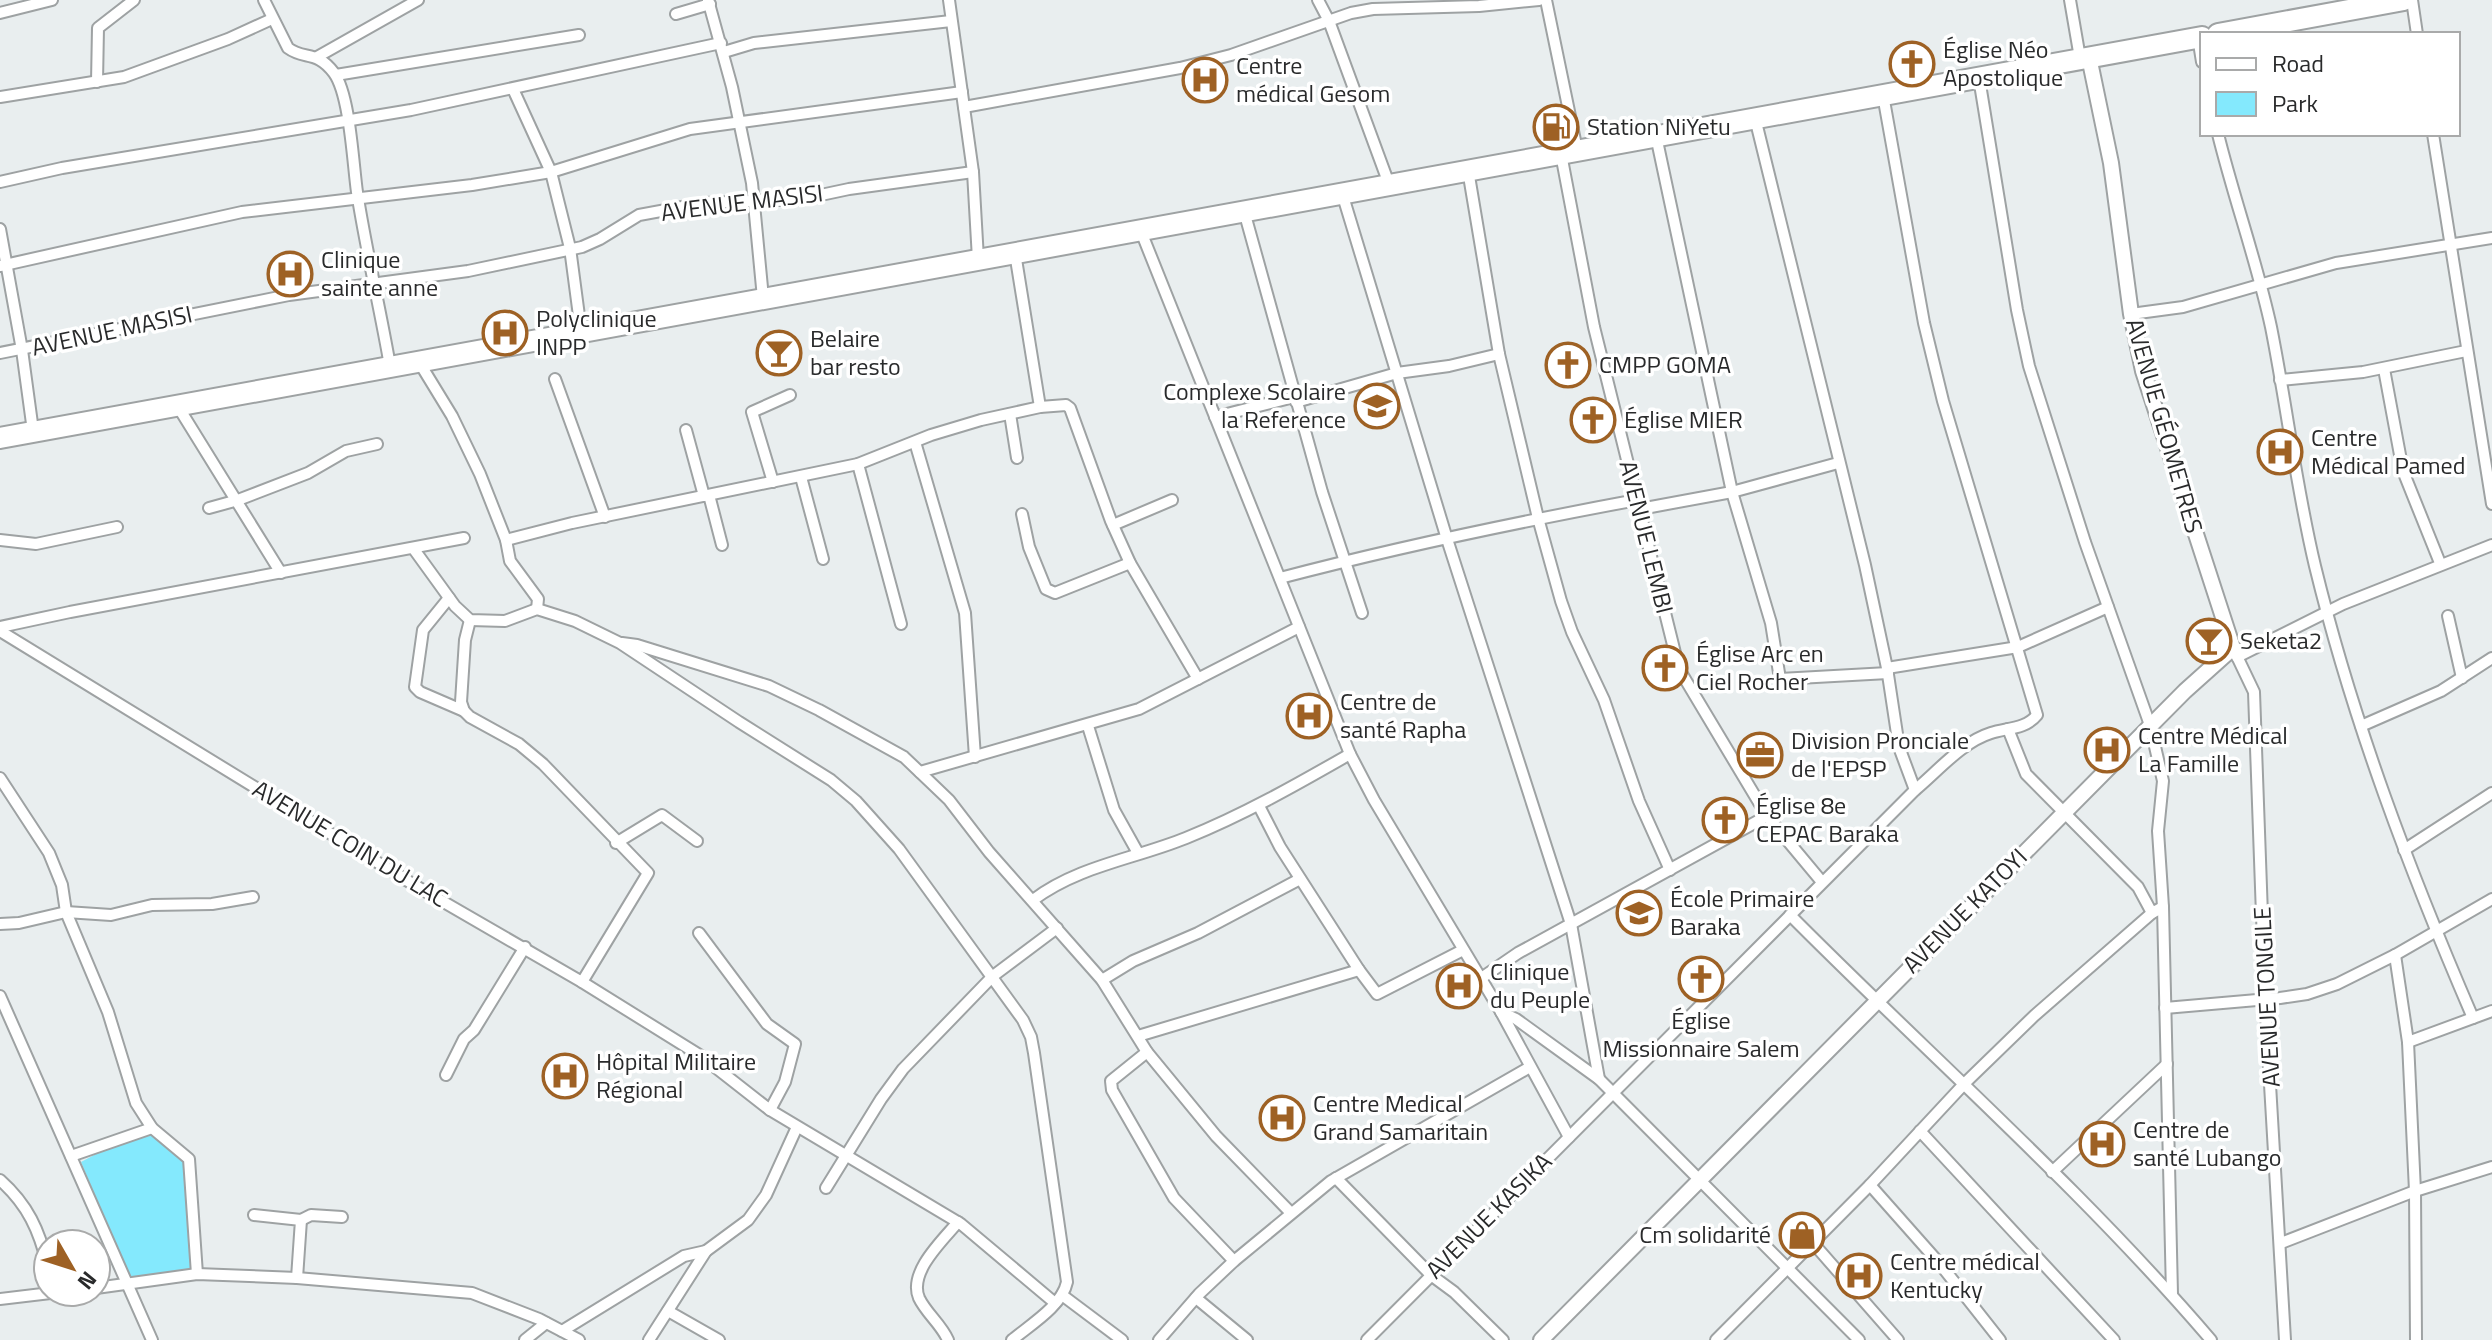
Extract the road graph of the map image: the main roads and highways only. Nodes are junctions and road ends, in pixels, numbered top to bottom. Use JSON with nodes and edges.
{"nodes":[{"id":1,"x":2404,"y":0,"type":"edge"},
{"id":2,"x":2228,"y":32,"type":"edge"},
{"id":3,"x":2200,"y":37,"type":"edge"},
{"id":4,"x":0,"y":438,"type":"edge"}],
"edges":[{"from":1,"to":2,"type":"highway"},
{"from":3,"to":4,"type":"highway"}]}
